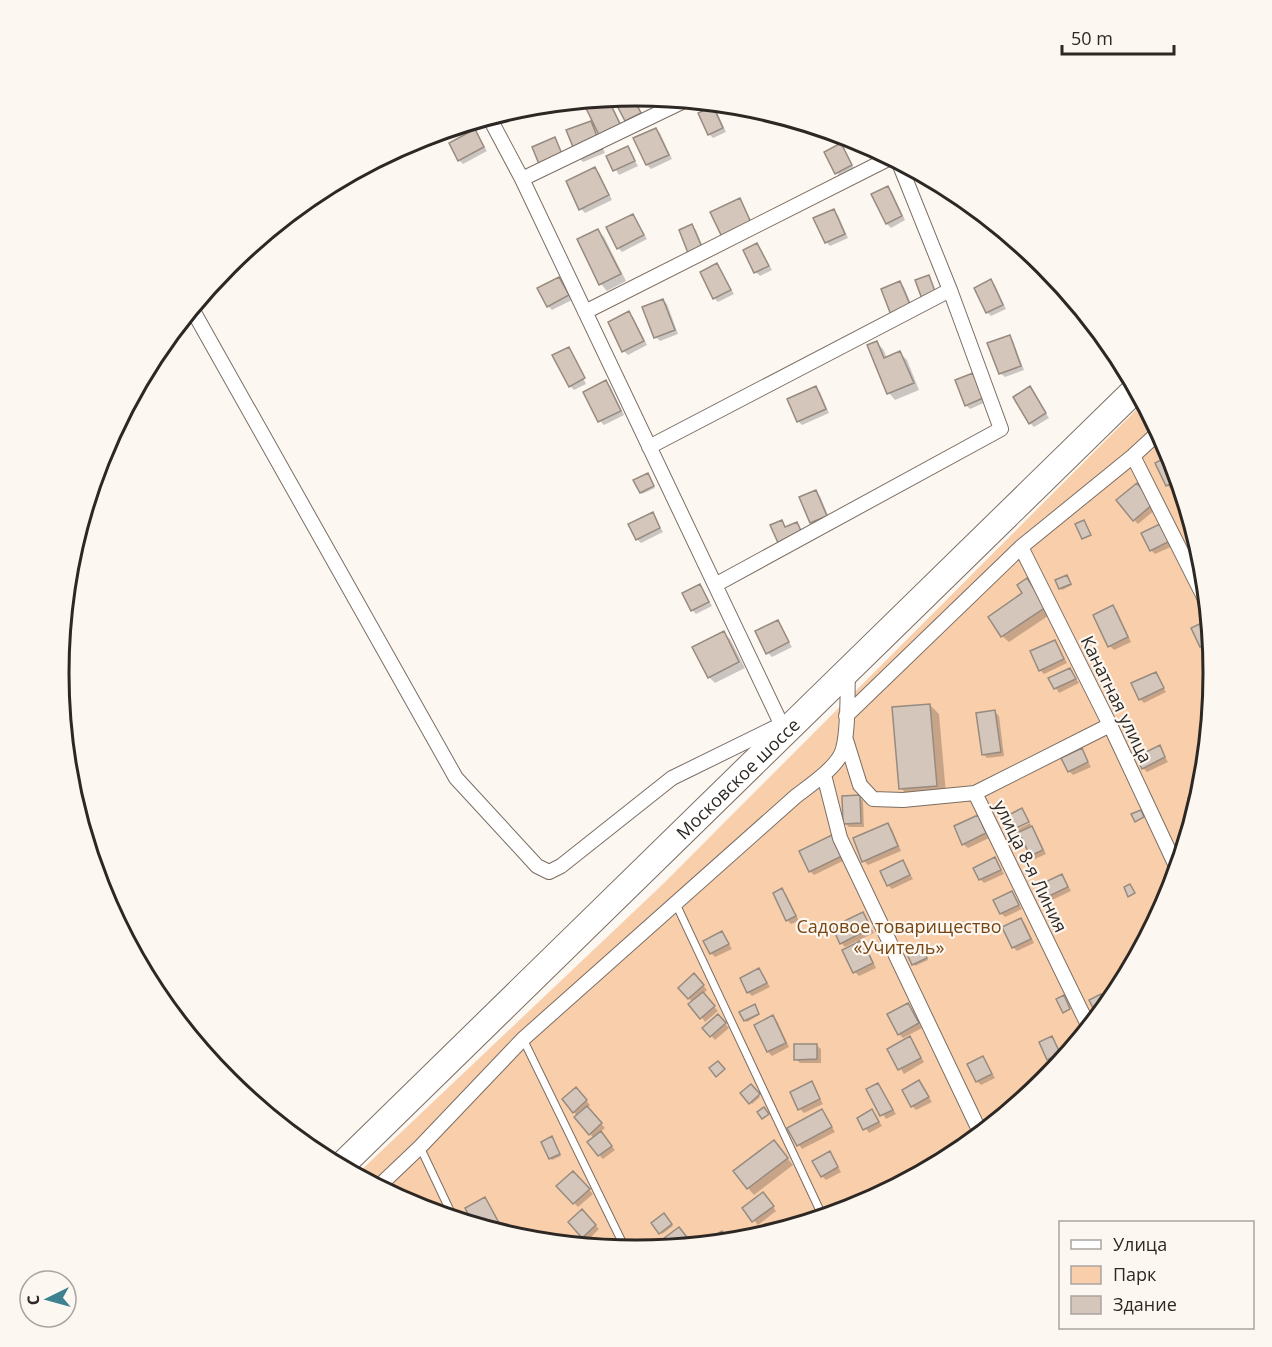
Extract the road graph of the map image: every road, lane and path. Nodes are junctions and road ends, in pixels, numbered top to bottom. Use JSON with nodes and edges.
{"nodes":[{"id":1,"x":670,"y":108,"type":"edge"},
{"id":2,"x":493,"y":125,"type":"edge"},
{"id":3,"x":881,"y":162,"type":"edge"},
{"id":4,"x":903,"y":173,"type":"edge"},
{"id":5,"x":522,"y":179,"type":"junction"},
{"id":6,"x":950,"y":290,"type":"junction"},
{"id":7,"x":585,"y":312,"type":"junction"},
{"id":8,"x":196,"y":316,"type":"edge"},
{"id":9,"x":1130,"y":395,"type":"edge"},
{"id":10,"x":1152,"y":439,"type":"edge"},
{"id":11,"x":649,"y":447,"type":"junction"},
{"id":12,"x":1133,"y":456,"type":"junction"},
{"id":13,"x":1021,"y":548,"type":"junction"},
{"id":14,"x":1195,"y":578,"type":"edge"},
{"id":15,"x":715,"y":585,"type":"junction"},
{"id":16,"x":848,"y":670,"type":"junction"},
{"id":17,"x":846,"y":716,"type":"junction"},
{"id":18,"x":1110,"y":725,"type":"junction"},
{"id":19,"x":782,"y":728,"type":"junction"},
{"id":20,"x":845,"y":738,"type":"junction"},
{"id":21,"x":824,"y":776,"type":"junction"},
{"id":22,"x":975,"y":793,"type":"junction"},
{"id":23,"x":1172,"y":858,"type":"edge"},
{"id":24,"x":676,"y":904,"type":"junction"},
{"id":25,"x":1085,"y":1020,"type":"edge"},
{"id":26,"x":523,"y":1039,"type":"junction"},
{"id":27,"x":977,"y":1126,"type":"edge"},
{"id":28,"x":420,"y":1146,"type":"junction"},
{"id":29,"x":346,"y":1161,"type":"edge"},
{"id":30,"x":384,"y":1181,"type":"edge"},
{"id":31,"x":449,"y":1208,"type":"edge"},
{"id":32,"x":819,"y":1210,"type":"edge"},
{"id":33,"x":621,"y":1240,"type":"edge"}],
"edges":[{"from":1,"to":5,"type":"street"},
{"from":2,"to":5,"type":"street"},
{"from":3,"to":7,"type":"street"},
{"from":4,"to":6,"type":"street"},
{"from":5,"to":7,"type":"street"},
{"from":6,"to":11,"type":"street"},
{"from":6,"to":15,"type":"street"},
{"from":7,"to":11,"type":"street"},
{"from":8,"to":19,"type":"street"},
{"from":9,"to":16,"type":"highway","name":"Московское шоссе"},
{"from":10,"to":12,"type":"street"},
{"from":11,"to":15,"type":"street"},
{"from":12,"to":13,"type":"street"},
{"from":12,"to":14,"type":"street"},
{"from":13,"to":17,"type":"street"},
{"from":13,"to":18,"type":"street","name":"Канатная улица"},
{"from":15,"to":19,"type":"street"},
{"from":16,"to":17,"type":"street"},
{"from":16,"to":19,"type":"highway","name":"Московское шоссе"},
{"from":17,"to":20,"type":"street"},
{"from":18,"to":22,"type":"street","name":"улица 8-я Линия"},
{"from":18,"to":23,"type":"street","name":"Канатная улица"},
{"from":19,"to":29,"type":"highway","name":"Московское шоссе"},
{"from":20,"to":21,"type":"street"},
{"from":20,"to":22,"type":"street"},
{"from":21,"to":24,"type":"street"},
{"from":21,"to":27,"type":"street"},
{"from":22,"to":25,"type":"street","name":"улица 8-я Линия"},
{"from":24,"to":26,"type":"street"},
{"from":24,"to":32,"type":"lane"},
{"from":26,"to":28,"type":"street"},
{"from":26,"to":33,"type":"lane"},
{"from":28,"to":30,"type":"street"},
{"from":28,"to":31,"type":"lane"}]}
